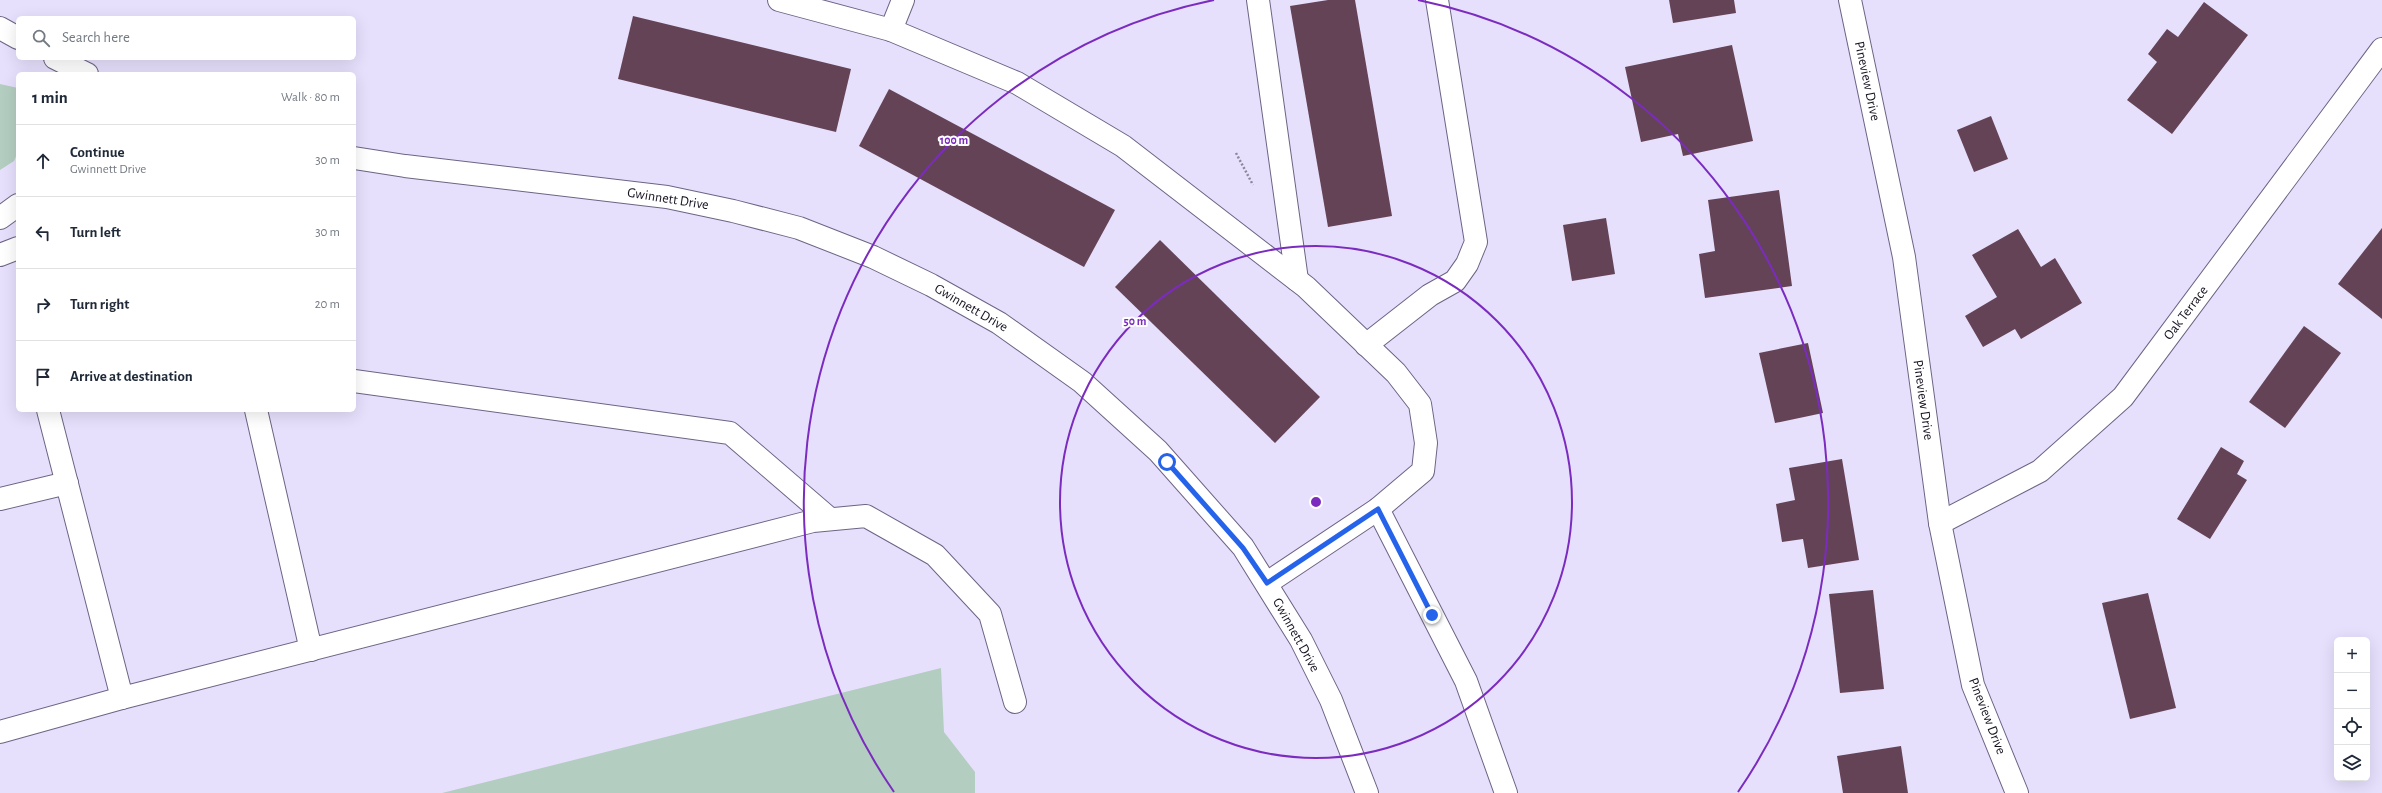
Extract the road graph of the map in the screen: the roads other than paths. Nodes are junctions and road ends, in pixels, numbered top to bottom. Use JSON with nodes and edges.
{"nodes":[{"id":1,"x":779,"y":0,"type":"edge"},
{"id":2,"x":903,"y":0,"type":"edge"},
{"id":3,"x":1258,"y":0,"type":"edge"},
{"id":4,"x":1437,"y":0,"type":"edge"},
{"id":5,"x":1850,"y":0,"type":"edge"},
{"id":6,"x":0,"y":28,"type":"edge"},
{"id":7,"x":891,"y":30,"type":"junction"},
{"id":8,"x":16,"y":37,"type":"edge"},
{"id":9,"x":2382,"y":49,"type":"edge"},
{"id":10,"x":59,"y":60,"type":"edge"},
{"id":11,"x":83,"y":72,"type":"edge"},
{"id":12,"x":356,"y":158,"type":"edge"},
{"id":13,"x":16,"y":206,"type":"edge"},
{"id":14,"x":0,"y":218,"type":"edge"},
{"id":15,"x":16,"y":249,"type":"edge"},
{"id":16,"x":0,"y":255,"type":"edge"},
{"id":17,"x":1297,"y":280,"type":"junction"},
{"id":18,"x":1366,"y":345,"type":"junction"},
{"id":19,"x":356,"y":381,"type":"edge"},
{"id":20,"x":49,"y":412,"type":"edge"},
{"id":21,"x":256,"y":412,"type":"edge"},
{"id":22,"x":67,"y":483,"type":"junction"},
{"id":23,"x":0,"y":499,"type":"edge"},
{"id":24,"x":1378,"y":509,"type":"junction"},
{"id":25,"x":830,"y":519,"type":"junction"},
{"id":26,"x":1940,"y":523,"type":"junction"},
{"id":27,"x":1267,"y":583,"type":"junction"},
{"id":28,"x":311,"y":650,"type":"junction"},
{"id":29,"x":122,"y":698,"type":"junction"},
{"id":30,"x":1015,"y":702,"type":"dead end"},
{"id":31,"x":0,"y":732,"type":"edge"},
{"id":32,"x":1367,"y":793,"type":"edge"},
{"id":33,"x":1506,"y":793,"type":"edge"},
{"id":34,"x":2017,"y":793,"type":"edge"}],
"edges":[{"from":1,"to":7,"type":"street"},
{"from":2,"to":7,"type":"street"},
{"from":3,"to":17,"type":"street"},
{"from":4,"to":18,"type":"street"},
{"from":5,"to":26,"type":"street","name":"Pineview Drive"},
{"from":6,"to":8,"type":"street"},
{"from":7,"to":17,"type":"street"},
{"from":9,"to":26,"type":"street","name":"Oak Terrace"},
{"from":10,"to":11,"type":"street"},
{"from":12,"to":27,"type":"street","name":"Gwinnett Drive"},
{"from":13,"to":14,"type":"street"},
{"from":15,"to":16,"type":"street"},
{"from":17,"to":18,"type":"street"},
{"from":18,"to":24,"type":"street"},
{"from":19,"to":25,"type":"street"},
{"from":20,"to":22,"type":"street"},
{"from":21,"to":28,"type":"street"},
{"from":22,"to":23,"type":"street"},
{"from":22,"to":29,"type":"street"},
{"from":24,"to":27,"type":"street"},
{"from":24,"to":33,"type":"street"},
{"from":25,"to":28,"type":"street"},
{"from":25,"to":30,"type":"street"},
{"from":26,"to":34,"type":"street","name":"Pineview Drive"},
{"from":27,"to":32,"type":"street","name":"Gwinnett Drive"},
{"from":28,"to":29,"type":"street"},
{"from":29,"to":31,"type":"street"}]}
